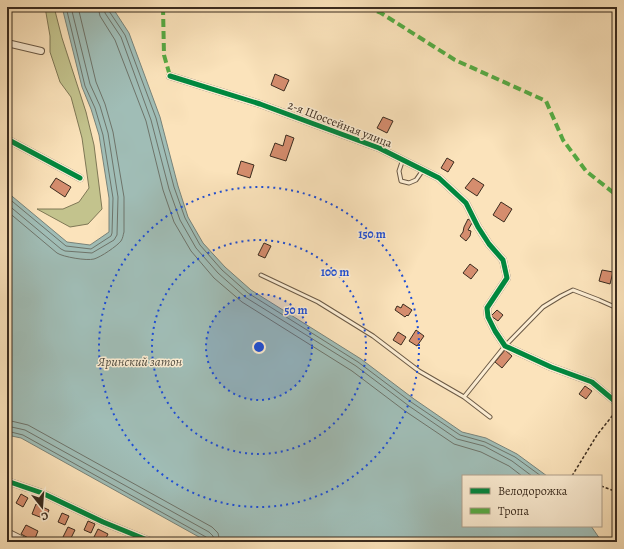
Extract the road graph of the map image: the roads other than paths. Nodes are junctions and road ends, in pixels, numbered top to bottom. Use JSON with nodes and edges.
{"nodes":[{"id":1,"x":7,"y":43,"type":"edge"},
{"id":2,"x":41,"y":51,"type":"dead end"},
{"id":3,"x":170,"y":76,"type":"dead end"},
{"id":4,"x":7,"y":139,"type":"edge"},
{"id":5,"x":402,"y":159,"type":"junction"},
{"id":6,"x":423,"y":170,"type":"junction"},
{"id":7,"x":80,"y":178,"type":"dead end"},
{"id":8,"x":261,"y":275,"type":"dead end"},
{"id":9,"x":617,"y":308,"type":"edge"},
{"id":10,"x":505,"y":346,"type":"junction"},
{"id":11,"x":464,"y":397,"type":"junction"},
{"id":12,"x":617,"y":403,"type":"edge"},
{"id":13,"x":490,"y":417,"type":"dead end"},
{"id":14,"x":7,"y":481,"type":"edge"},
{"id":15,"x":7,"y":532,"type":"edge"},
{"id":16,"x":27,"y":542,"type":"edge"},
{"id":17,"x":152,"y":542,"type":"edge"}],
"edges":[{"from":1,"to":2,"type":"street"},
{"from":3,"to":5,"type":"street","name":"2-я Шоссейная улица"},
{"from":4,"to":7,"type":"street"},
{"from":5,"to":6,"type":"street","name":"2-я Шоссейная улица"},
{"from":5,"to":6,"type":"lane"},
{"from":6,"to":10,"type":"street","name":"2-я Шоссейная улица"},
{"from":8,"to":11,"type":"lane"},
{"from":9,"to":10,"type":"lane"},
{"from":10,"to":11,"type":"lane"},
{"from":10,"to":12,"type":"street"},
{"from":11,"to":13,"type":"lane"},
{"from":14,"to":17,"type":"street"},
{"from":15,"to":16,"type":"street"}]}
